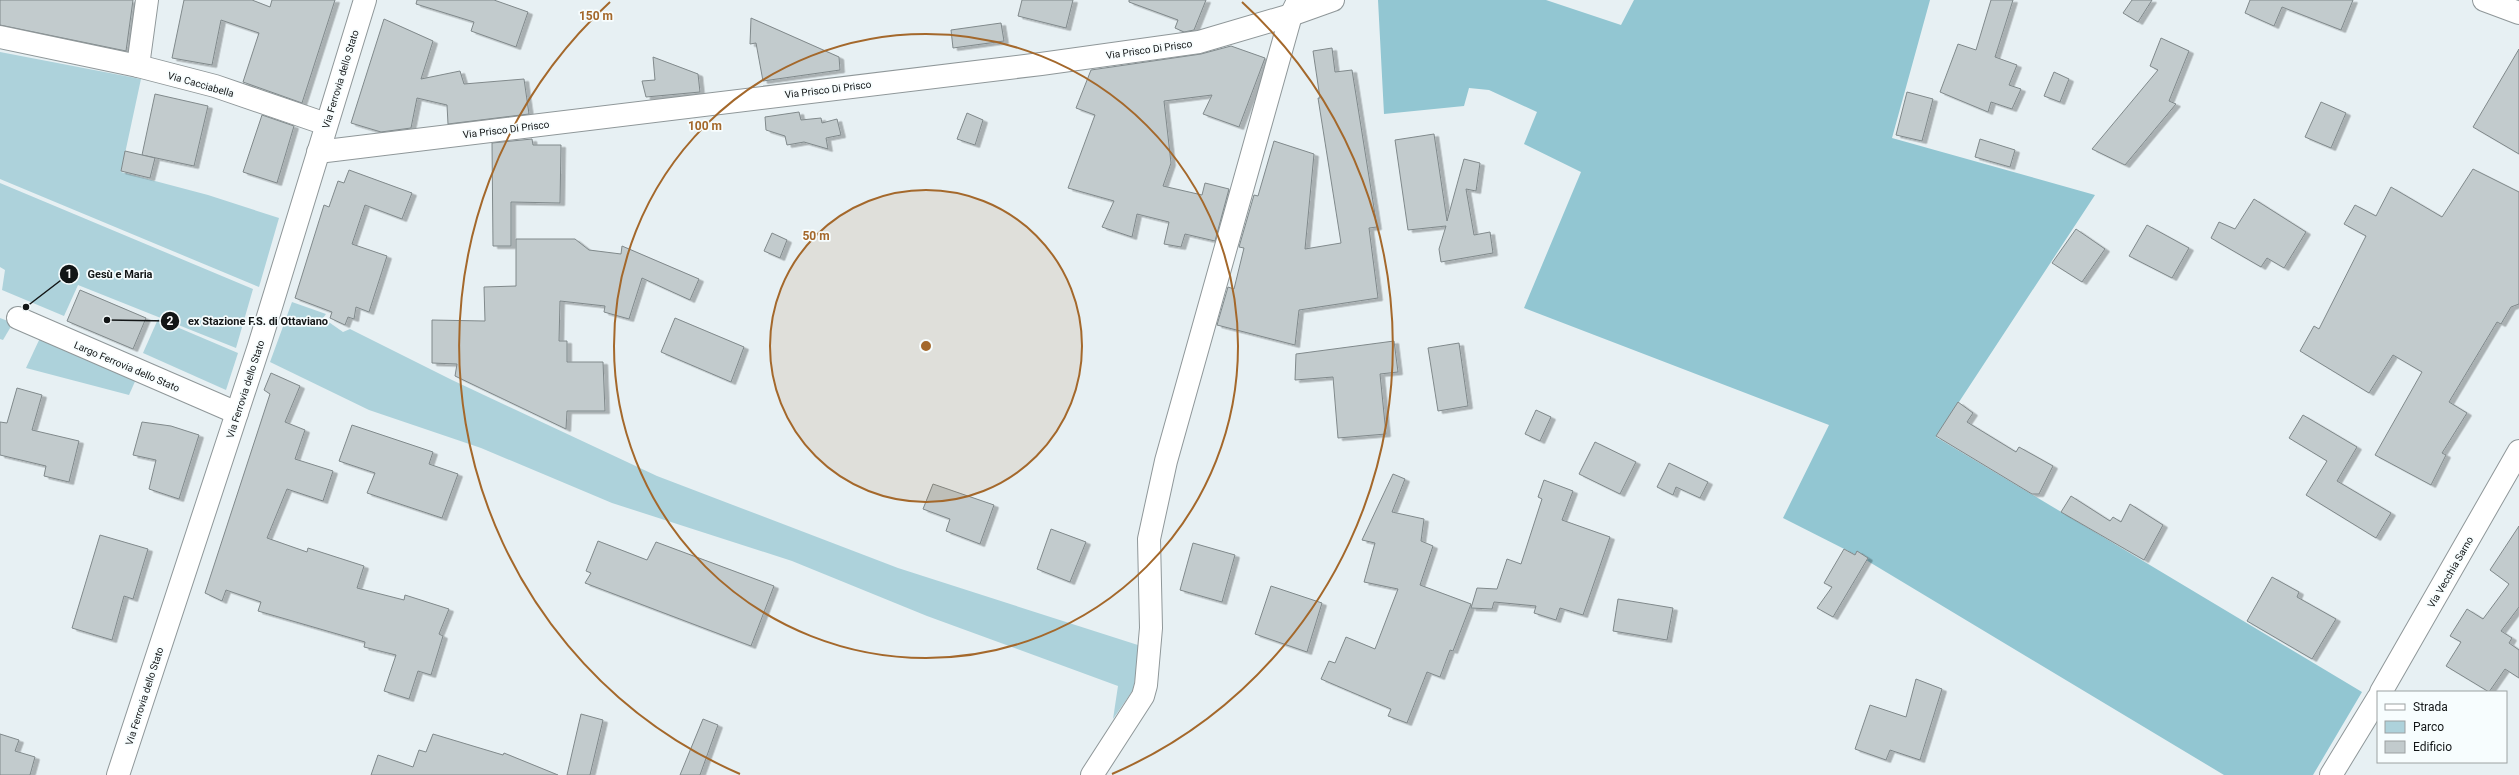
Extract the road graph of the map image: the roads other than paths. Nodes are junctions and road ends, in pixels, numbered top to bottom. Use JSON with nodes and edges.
{"nodes":[{"id":1,"x":148,"y":0,"type":"edge"},
{"id":2,"x":364,"y":0,"type":"edge"},
{"id":3,"x":1332,"y":0,"type":"edge"},
{"id":4,"x":2484,"y":0,"type":"edge"},
{"id":5,"x":1295,"y":8,"type":"edge"},
{"id":6,"x":2519,"y":13,"type":"edge"},
{"id":7,"x":0,"y":36,"type":"edge"},
{"id":8,"x":138,"y":66,"type":"junction"},
{"id":9,"x":326,"y":124,"type":"junction"},
{"id":10,"x":318,"y":152,"type":"junction"},
{"id":11,"x":18,"y":318,"type":"dead end"},
{"id":12,"x":237,"y":413,"type":"junction"},
{"id":13,"x":2519,"y":451,"type":"edge"},
{"id":14,"x":2382,"y":691,"type":"edge"},
{"id":15,"x":2377,"y":700,"type":"edge"},
{"id":16,"x":118,"y":775,"type":"edge"},
{"id":17,"x":1092,"y":775,"type":"edge"},
{"id":18,"x":2331,"y":775,"type":"edge"}],
"edges":[{"from":1,"to":8,"type":"street"},
{"from":2,"to":9,"type":"street","name":"Via Ferrovia dello Stato"},
{"from":3,"to":5,"type":"street","name":"Via Prisco Di Prisco"},
{"from":4,"to":6,"type":"street"},
{"from":5,"to":10,"type":"street","name":"Via Prisco Di Prisco"},
{"from":5,"to":17,"type":"street"},
{"from":7,"to":8,"type":"street","name":"Via Cacciabella"},
{"from":8,"to":9,"type":"street","name":"Via Cacciabella"},
{"from":9,"to":10,"type":"street","name":"Via Ferrovia dello Stato"},
{"from":10,"to":12,"type":"street","name":"Via Ferrovia dello Stato"},
{"from":11,"to":12,"type":"street","name":"Largo Ferrovia dello Stato"},
{"from":12,"to":16,"type":"street","name":"Via Ferrovia dello Stato"},
{"from":13,"to":14,"type":"street","name":"Via Vecchia Sarno"},
{"from":15,"to":18,"type":"street"}]}
